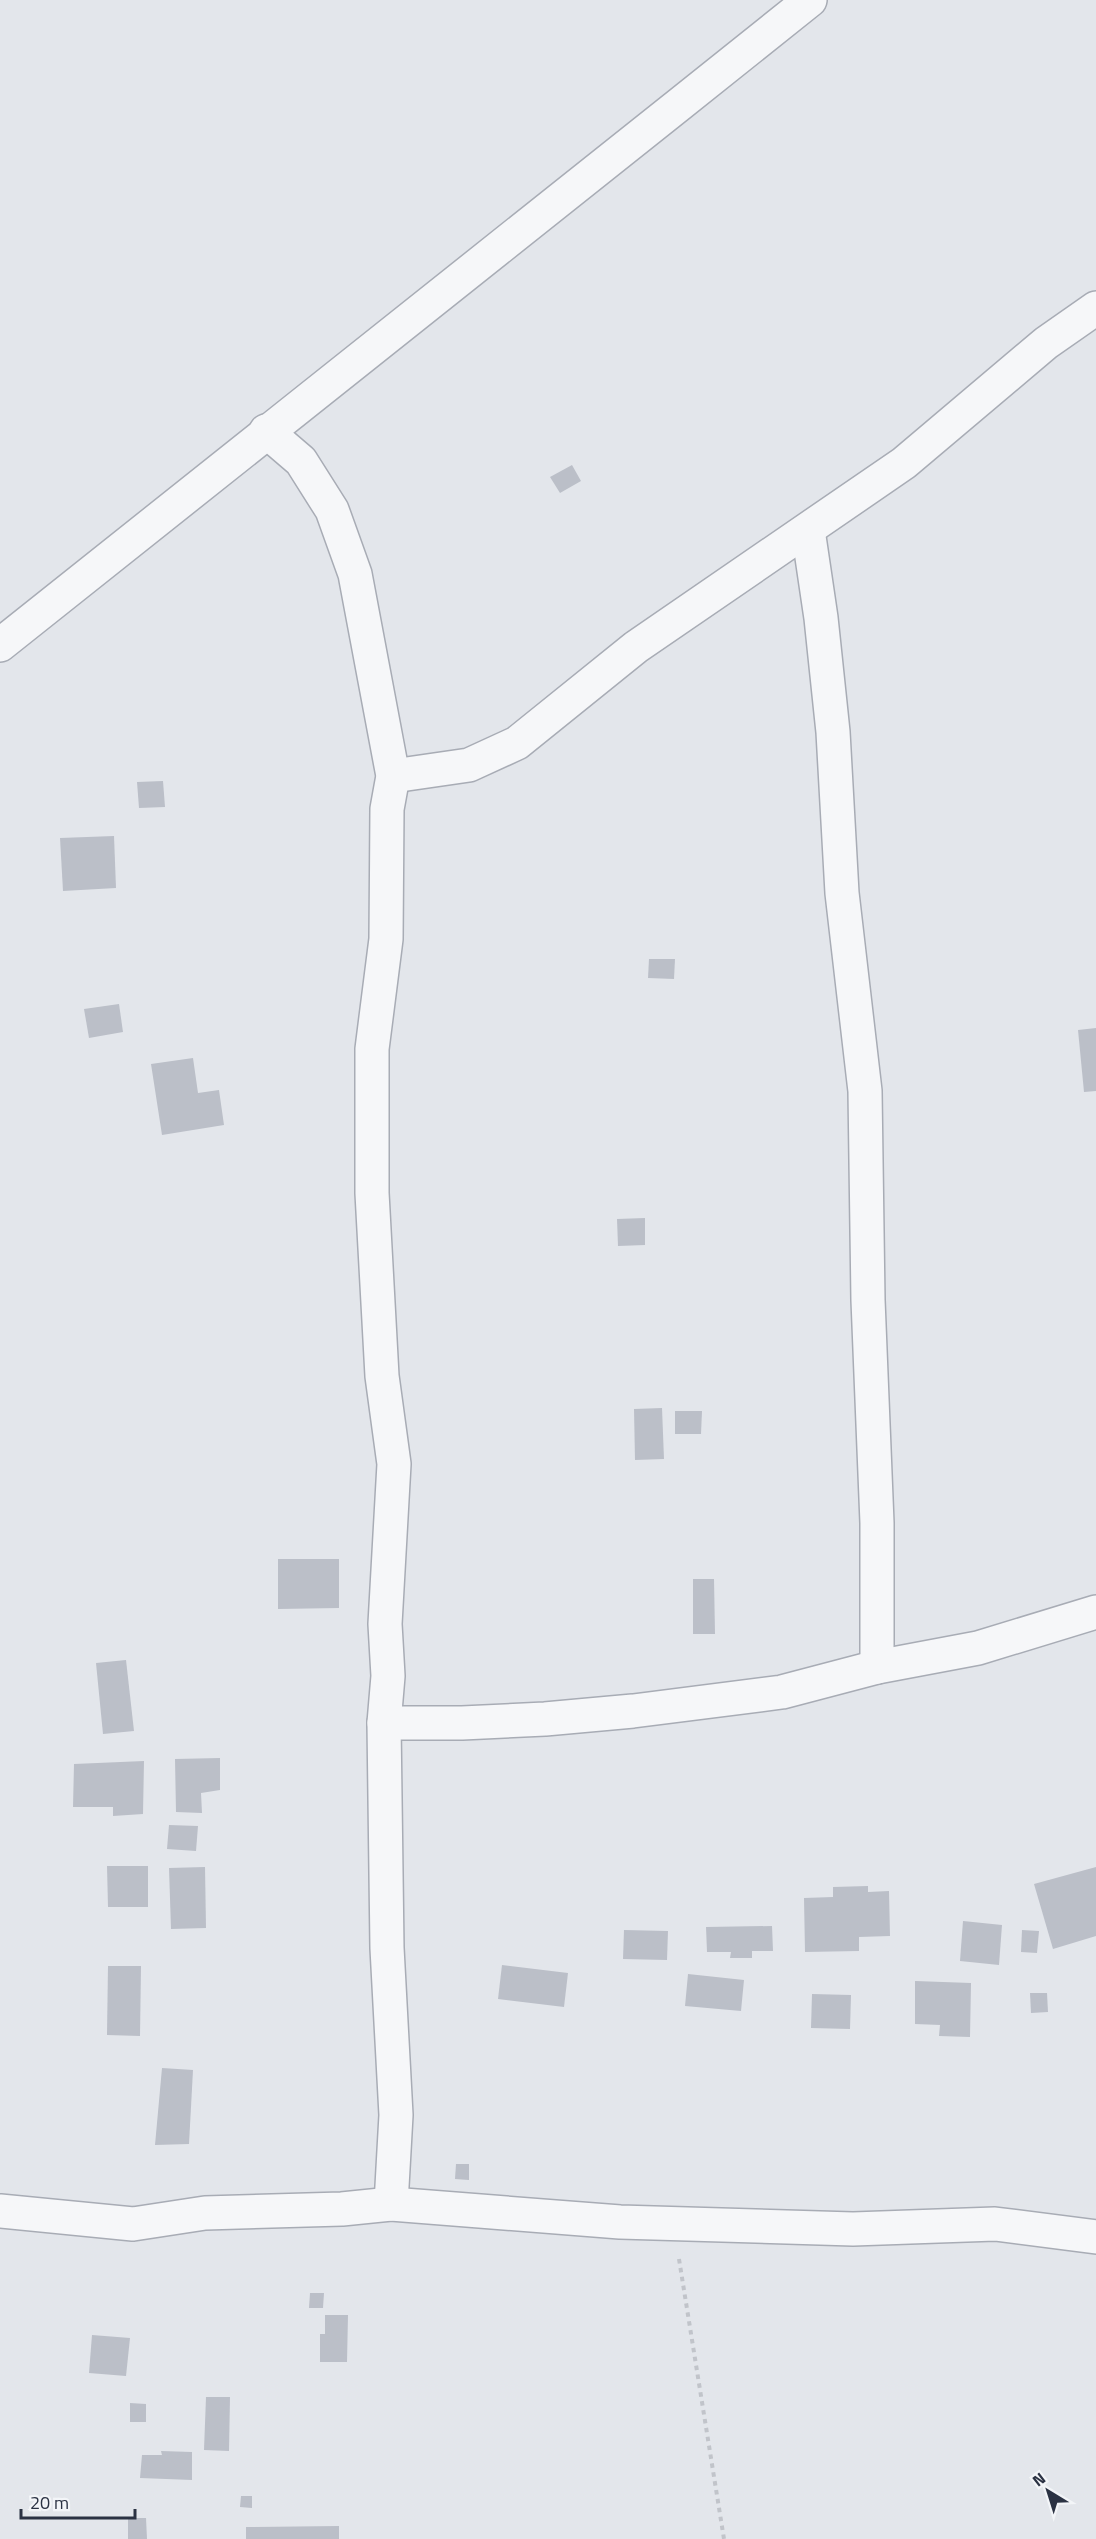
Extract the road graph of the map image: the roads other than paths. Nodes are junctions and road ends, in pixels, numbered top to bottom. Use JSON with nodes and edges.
{"nodes":[{"id":1,"x":810,"y":0,"type":"edge"},
{"id":2,"x":1096,"y":308,"type":"edge"},
{"id":3,"x":266,"y":431,"type":"junction"},
{"id":4,"x":808,"y":530,"type":"junction"},
{"id":5,"x":0,"y":645,"type":"edge"},
{"id":6,"x":393,"y":776,"type":"junction"},
{"id":7,"x":1096,"y":1612,"type":"edge"},
{"id":8,"x":877,"y":1667,"type":"junction"},
{"id":9,"x":384,"y":1723,"type":"junction"},
{"id":10,"x":391,"y":2204,"type":"junction"},
{"id":11,"x":0,"y":2211,"type":"edge"},
{"id":12,"x":1096,"y":2238,"type":"edge"}],
"edges":[{"from":1,"to":3,"type":"street"},
{"from":2,"to":4,"type":"street"},
{"from":3,"to":5,"type":"street"},
{"from":3,"to":6,"type":"street"},
{"from":4,"to":6,"type":"street"},
{"from":4,"to":8,"type":"street"},
{"from":6,"to":9,"type":"street"},
{"from":7,"to":8,"type":"street"},
{"from":8,"to":9,"type":"street"},
{"from":9,"to":10,"type":"street"},
{"from":10,"to":11,"type":"street"},
{"from":10,"to":12,"type":"street"}]}
